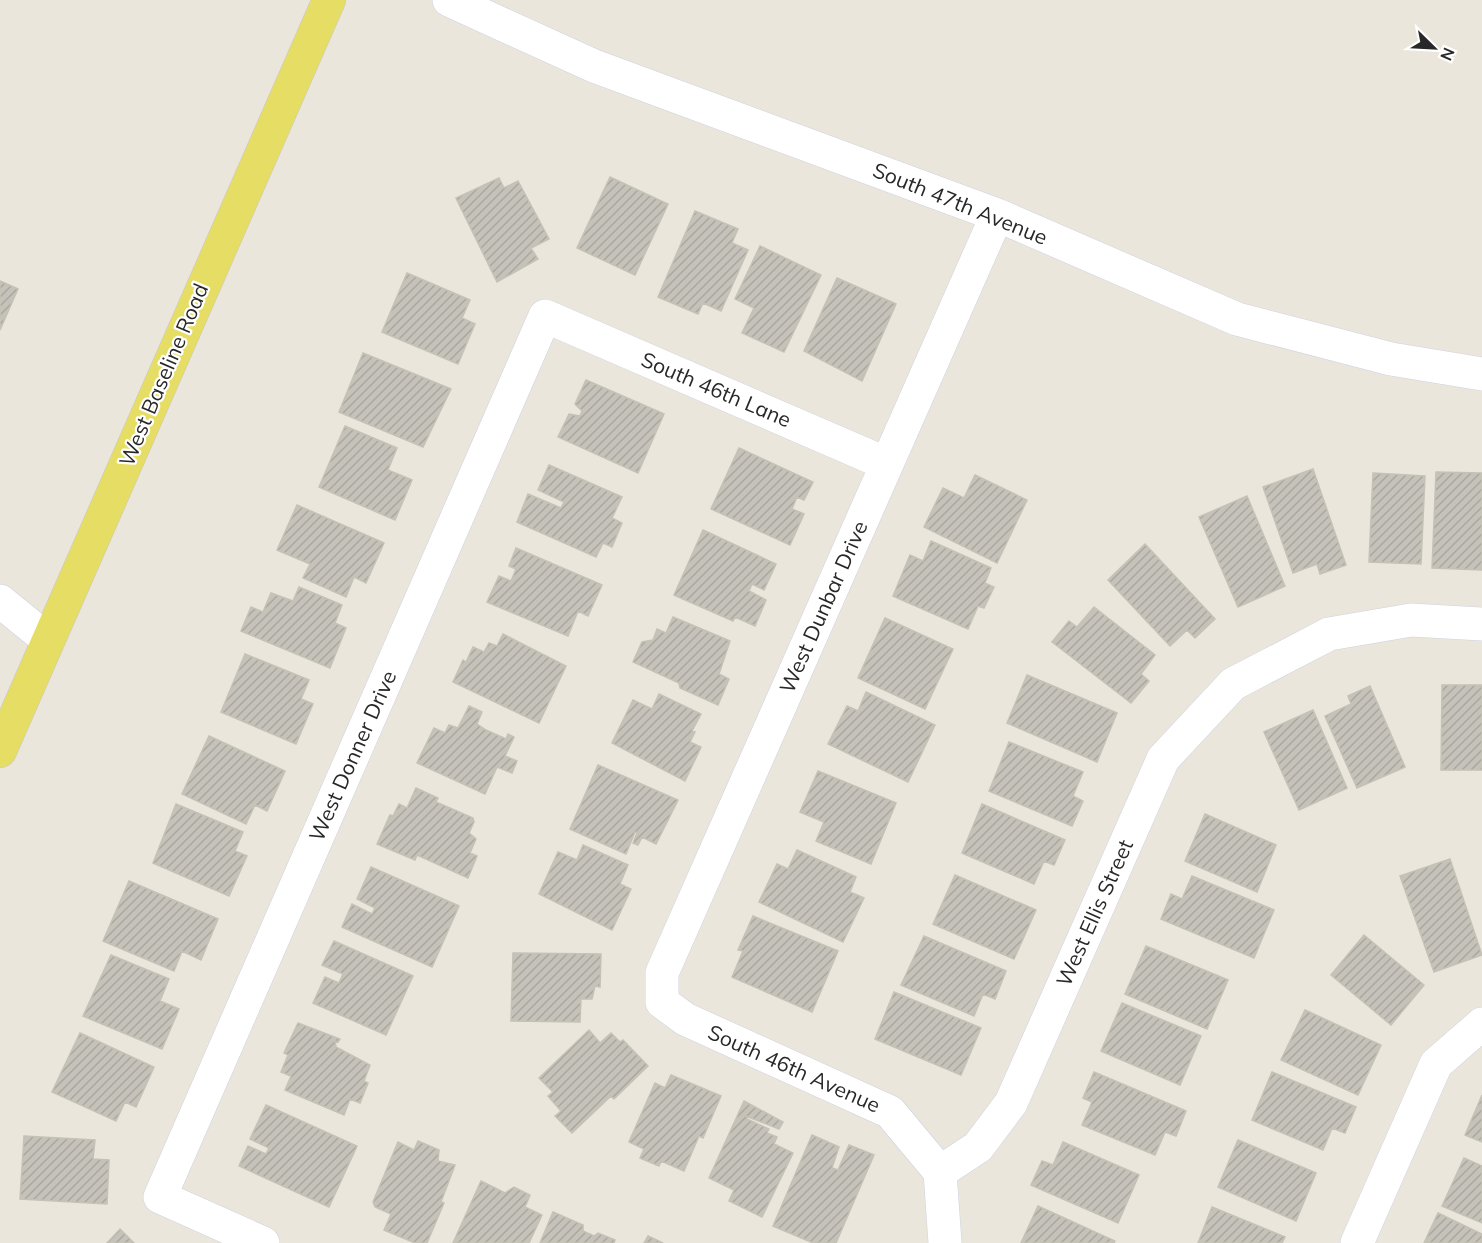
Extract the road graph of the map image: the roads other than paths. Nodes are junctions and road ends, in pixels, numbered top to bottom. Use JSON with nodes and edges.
{"nodes":[{"id":1,"x":329,"y":0,"type":"edge"},
{"id":2,"x":448,"y":0,"type":"edge"},
{"id":3,"x":997,"y":214,"type":"junction"},
{"id":4,"x":545,"y":316,"type":"joint"},
{"id":5,"x":1482,"y":374,"type":"edge"},
{"id":6,"x":887,"y":464,"type":"junction"},
{"id":7,"x":0,"y":601,"type":"edge"},
{"id":8,"x":1482,"y":624,"type":"edge"},
{"id":9,"x":0,"y":633,"type":"edge"},
{"id":10,"x":48,"y":640,"type":"junction"},
{"id":11,"x":0,"y":751,"type":"edge"},
{"id":12,"x":662,"y":1002,"type":"joint"},
{"id":13,"x":1482,"y":1024,"type":"edge"},
{"id":14,"x":940,"y":1172,"type":"junction"},
{"id":15,"x":263,"y":1243,"type":"edge"},
{"id":16,"x":945,"y":1243,"type":"edge"},
{"id":17,"x":1357,"y":1243,"type":"edge"}],
"edges":[{"from":1,"to":10,"type":"main road","name":"West Baseline Road"},
{"from":2,"to":3,"type":"street","name":"South 47th Avenue"},
{"from":3,"to":5,"type":"street","name":"South 47th Avenue"},
{"from":3,"to":6,"type":"street","name":"West Dunbar Drive"},
{"from":4,"to":6,"type":"street","name":"South 46th Lane"},
{"from":4,"to":15,"type":"street","name":"West Donner Drive"},
{"from":6,"to":12,"type":"street","name":"West Dunbar Drive"},
{"from":7,"to":10,"type":"street"},
{"from":8,"to":14,"type":"street","name":"West Ellis Street"},
{"from":9,"to":10,"type":"street"},
{"from":10,"to":11,"type":"main road","name":"West Baseline Road"},
{"from":12,"to":14,"type":"street","name":"South 46th Avenue"},
{"from":13,"to":17,"type":"street"},
{"from":14,"to":16,"type":"street"}]}
